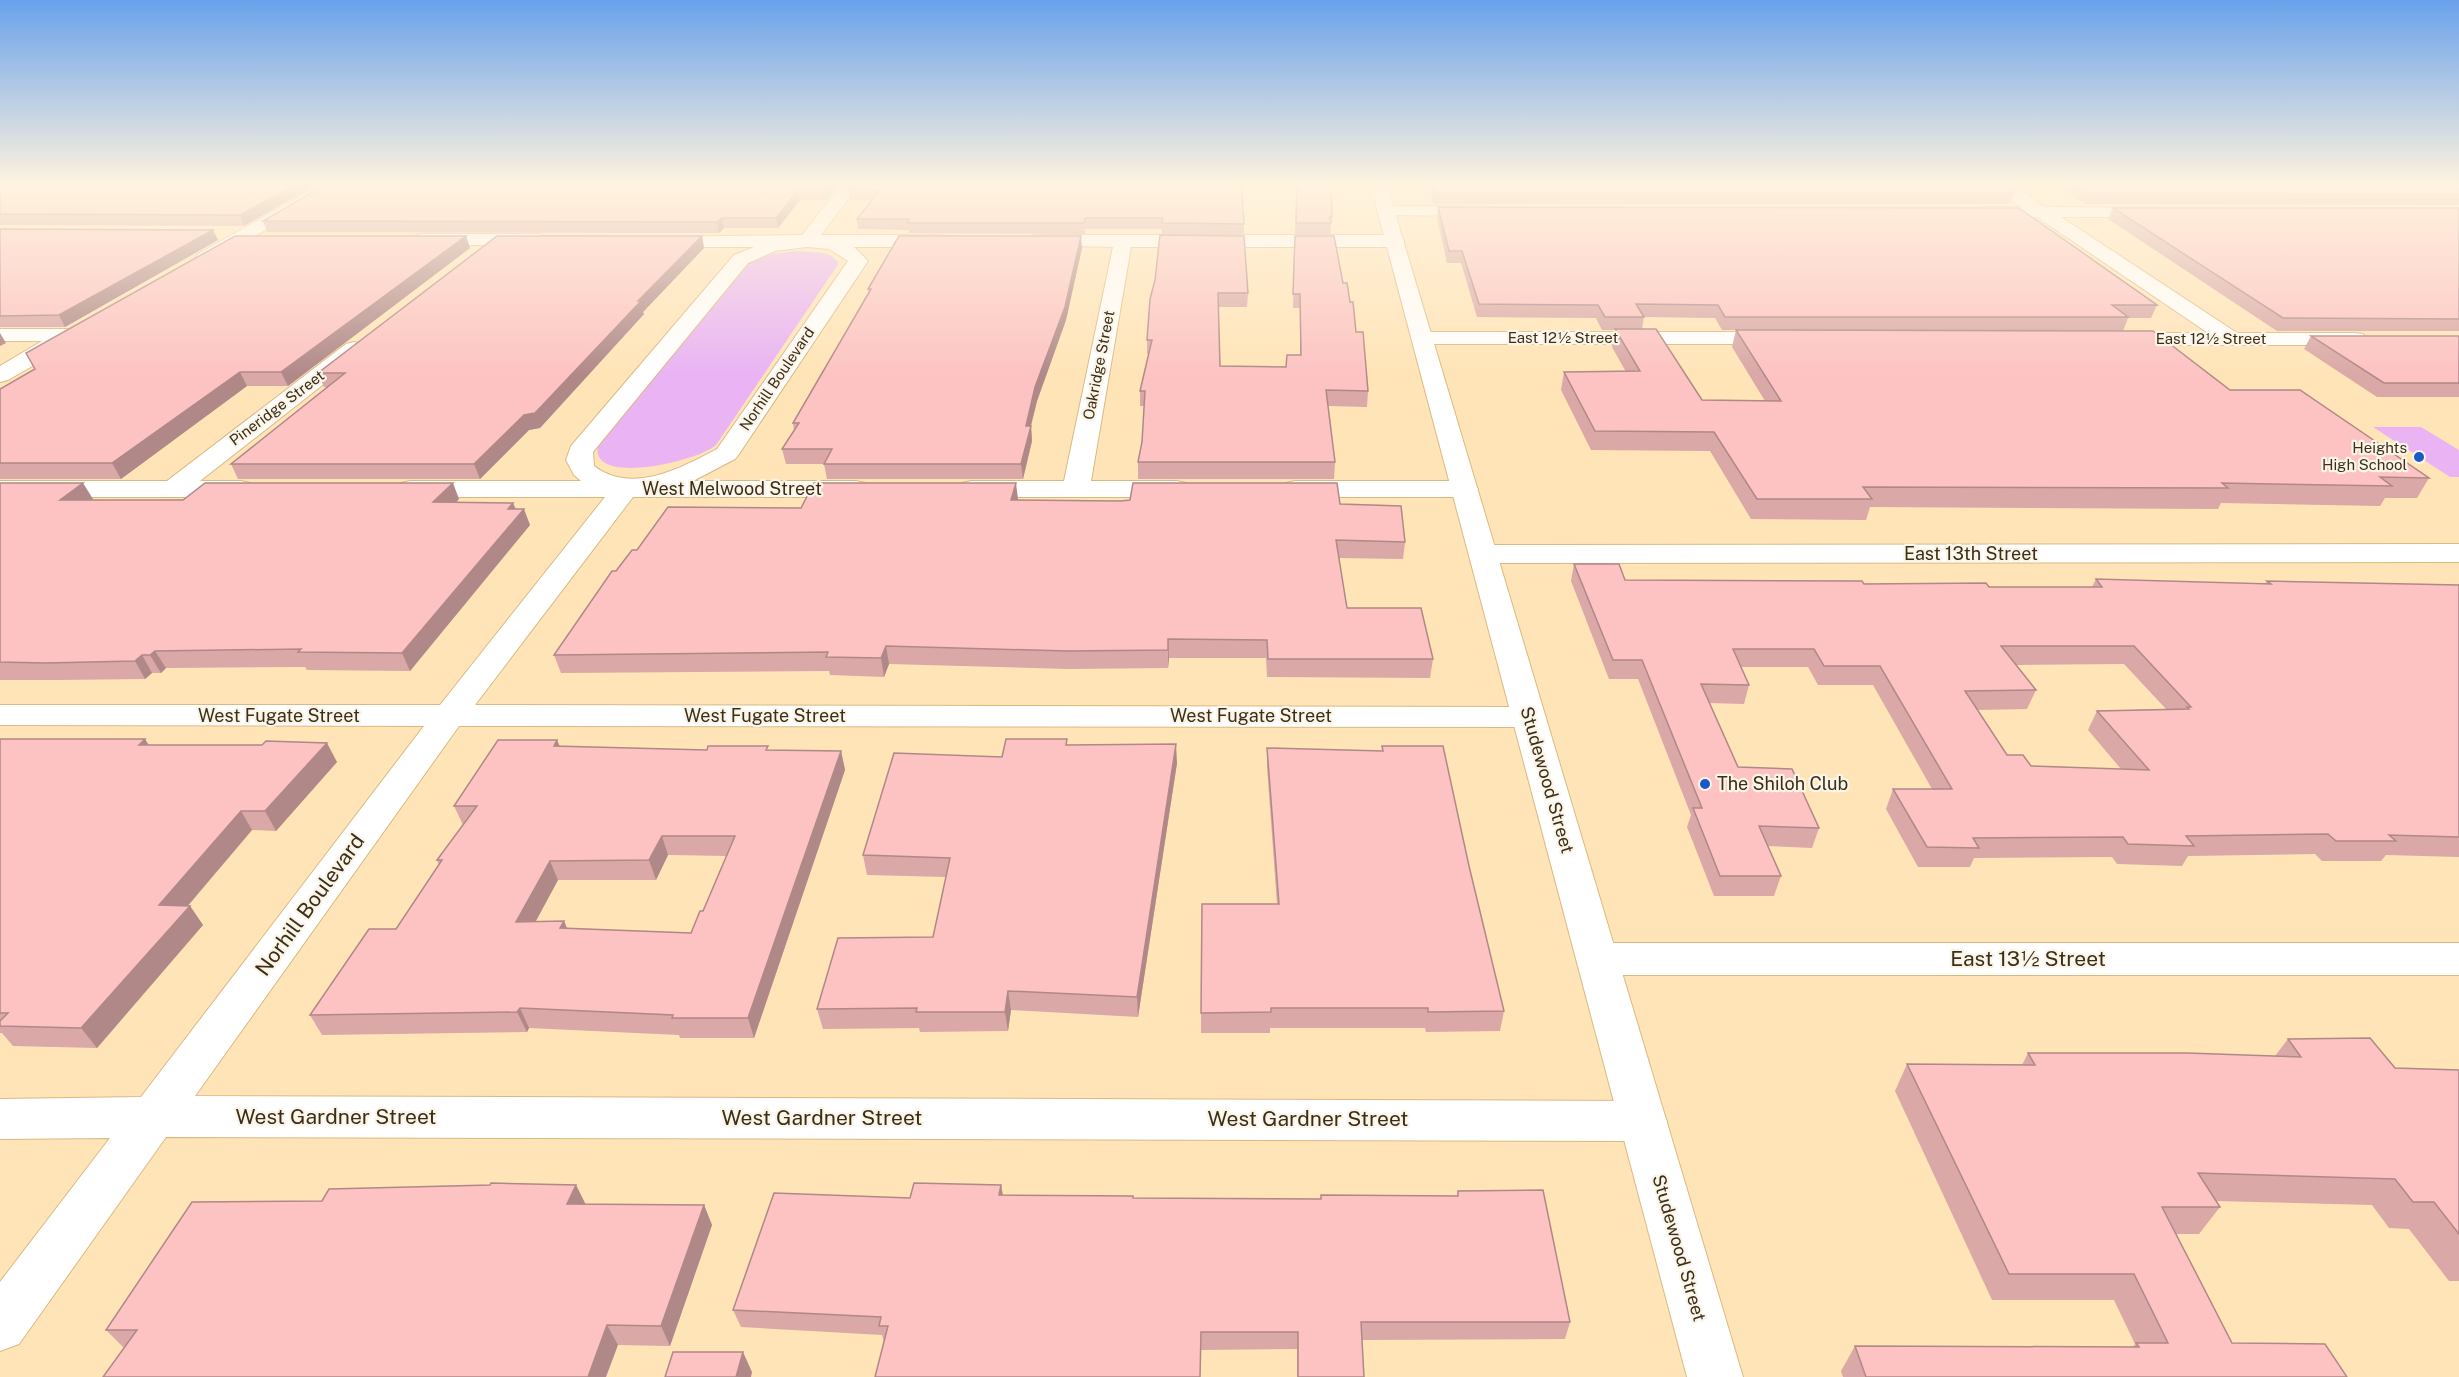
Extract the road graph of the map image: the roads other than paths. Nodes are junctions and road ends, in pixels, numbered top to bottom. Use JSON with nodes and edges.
{"nodes":[{"id":1,"x":218,"y":247,"type":"edge"},
{"id":2,"x":487,"y":247,"type":"edge"},
{"id":3,"x":768,"y":247,"type":"edge"},
{"id":4,"x":841,"y":247,"type":"edge"},
{"id":5,"x":1123,"y":247,"type":"edge"},
{"id":6,"x":1396,"y":247,"type":"edge"},
{"id":7,"x":2094,"y":247,"type":"edge"},
{"id":8,"x":468,"y":262,"type":"edge"},
{"id":9,"x":187,"y":269,"type":"edge"},
{"id":10,"x":375,"y":333,"type":"edge"},
{"id":11,"x":0,"y":335,"type":"edge"},
{"id":12,"x":1422,"y":338,"type":"junction"},
{"id":13,"x":1795,"y":338,"type":"edge"},
{"id":14,"x":2102,"y":339,"type":"edge"},
{"id":15,"x":2232,"y":339,"type":"junction"},
{"id":16,"x":2375,"y":339,"type":"edge"},
{"id":17,"x":0,"y":375,"type":"edge"},
{"id":18,"x":0,"y":489,"type":"edge"},
{"id":19,"x":172,"y":489,"type":"junction"},
{"id":20,"x":264,"y":489,"type":"edge"},
{"id":21,"x":382,"y":489,"type":"edge"},
{"id":22,"x":625,"y":489,"type":"junction"},
{"id":23,"x":879,"y":489,"type":"edge"},
{"id":24,"x":949,"y":489,"type":"edge"},
{"id":25,"x":1076,"y":489,"type":"junction"},
{"id":26,"x":1202,"y":489,"type":"edge"},
{"id":27,"x":1274,"y":489,"type":"edge"},
{"id":28,"x":1465,"y":489,"type":"junction"},
{"id":29,"x":2459,"y":553,"type":"edge"},
{"id":30,"x":1483,"y":554,"type":"junction"},
{"id":31,"x":0,"y":715,"type":"edge"},
{"id":32,"x":449,"y":716,"type":"junction"},
{"id":33,"x":1529,"y":717,"type":"junction"},
{"id":34,"x":1598,"y":959,"type":"junction"},
{"id":35,"x":2459,"y":959,"type":"edge"},
{"id":36,"x":153,"y":1117,"type":"junction"},
{"id":37,"x":0,"y":1119,"type":"edge"},
{"id":38,"x":1643,"y":1120,"type":"junction"},
{"id":39,"x":0,"y":1324,"type":"edge"},
{"id":40,"x":1716,"y":1377,"type":"edge"}],
"edges":[{"from":1,"to":9,"type":"street"},
{"from":2,"to":8,"type":"street"},
{"from":3,"to":22,"type":"street","name":"Norhill Boulevard"},
{"from":4,"to":22,"type":"street","name":"Norhill Boulevard"},
{"from":5,"to":25,"type":"street","name":"Oakridge Street"},
{"from":6,"to":12,"type":"street","name":"Studewood Street"},
{"from":7,"to":15,"type":"street"},
{"from":10,"to":19,"type":"street","name":"Pineridge Street"},
{"from":11,"to":17,"type":"street"},
{"from":12,"to":13,"type":"street","name":"East 12½ Street"},
{"from":12,"to":28,"type":"street","name":"Studewood Street"},
{"from":14,"to":15,"type":"street","name":"East 12½ Street"},
{"from":15,"to":16,"type":"street","name":"East 12½ Street"},
{"from":18,"to":19,"type":"street"},
{"from":19,"to":20,"type":"street"},
{"from":21,"to":22,"type":"street","name":"West Melwood Street"},
{"from":22,"to":23,"type":"street","name":"West Melwood Street"},
{"from":22,"to":32,"type":"street","name":"Norhill Boulevard"},
{"from":24,"to":25,"type":"street"},
{"from":25,"to":26,"type":"street"},
{"from":27,"to":28,"type":"street"},
{"from":28,"to":30,"type":"street","name":"Studewood Street"},
{"from":29,"to":30,"type":"street","name":"East 13th Street"},
{"from":30,"to":33,"type":"street","name":"Studewood Street"},
{"from":31,"to":32,"type":"street","name":"West Fugate Street"},
{"from":32,"to":33,"type":"street","name":"West Fugate Street"},
{"from":32,"to":36,"type":"street","name":"Norhill Boulevard"},
{"from":33,"to":34,"type":"street","name":"Studewood Street"},
{"from":34,"to":35,"type":"street","name":"East 13½ Street"},
{"from":34,"to":38,"type":"street","name":"Studewood Street"},
{"from":36,"to":37,"type":"street","name":"West Gardner Street"},
{"from":36,"to":38,"type":"street","name":"West Gardner Street"},
{"from":36,"to":39,"type":"street","name":"Norhill Boulevard"},
{"from":38,"to":40,"type":"street","name":"Studewood Street"}]}
